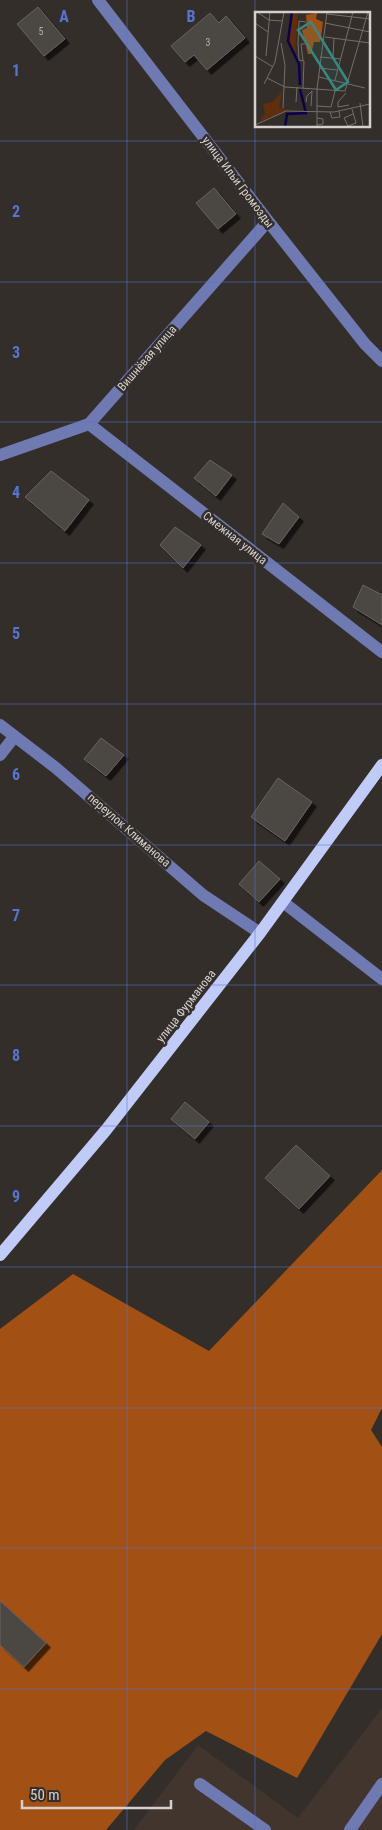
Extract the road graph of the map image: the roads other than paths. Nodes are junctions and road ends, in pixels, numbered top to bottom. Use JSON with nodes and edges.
{"nodes":[{"id":1,"x":98,"y":0,"type":"edge"},
{"id":2,"x":268,"y":221,"type":"junction"},
{"id":3,"x":382,"y":361,"type":"edge"},
{"id":4,"x":89,"y":424,"type":"junction"},
{"id":5,"x":0,"y":455,"type":"edge"},
{"id":6,"x":382,"y":652,"type":"edge"},
{"id":7,"x":0,"y":724,"type":"edge"},
{"id":8,"x":14,"y":737,"type":"junction"},
{"id":9,"x":0,"y":755,"type":"edge"},
{"id":10,"x":382,"y":766,"type":"edge"},
{"id":11,"x":283,"y":902,"type":"junction"},
{"id":12,"x":260,"y":933,"type":"junction"},
{"id":13,"x":382,"y":979,"type":"edge"},
{"id":14,"x":0,"y":1255,"type":"edge"},
{"id":15,"x":200,"y":1784,"type":"dead end"},
{"id":16,"x":382,"y":1784,"type":"edge"},
{"id":17,"x":264,"y":1830,"type":"edge"},
{"id":18,"x":350,"y":1830,"type":"edge"}],
"edges":[{"from":1,"to":2,"type":"lane","name":"улица Ильи Громозды"},
{"from":2,"to":3,"type":"lane","name":"улица Ильи Громозды"},
{"from":2,"to":4,"type":"lane","name":"Вишнёвая улица"},
{"from":4,"to":5,"type":"lane","name":"Вишнёвая улица"},
{"from":4,"to":6,"type":"lane","name":"Смежная улица"},
{"from":7,"to":8,"type":"lane","name":"переулок Климанова"},
{"from":8,"to":9,"type":"lane"},
{"from":8,"to":12,"type":"lane","name":"переулок Климанова"},
{"from":10,"to":11,"type":"main road","name":"улица Фурманова"},
{"from":11,"to":12,"type":"main road","name":"улица Фурманова"},
{"from":11,"to":13,"type":"lane"},
{"from":12,"to":14,"type":"main road","name":"улица Фурманова"},
{"from":15,"to":17,"type":"lane"},
{"from":16,"to":18,"type":"lane"}]}
